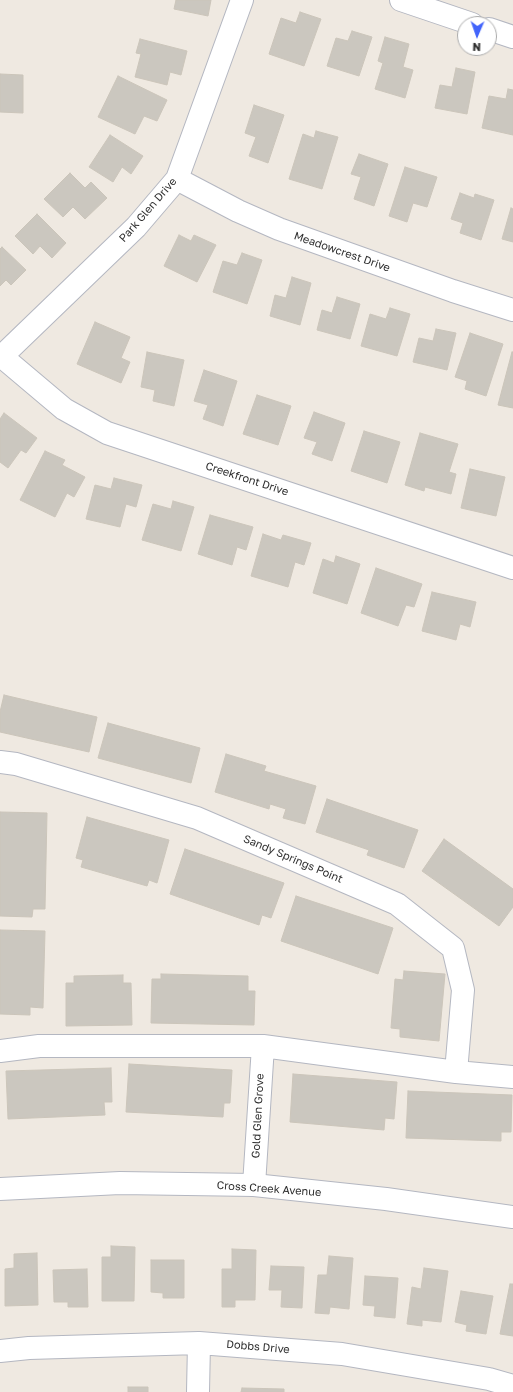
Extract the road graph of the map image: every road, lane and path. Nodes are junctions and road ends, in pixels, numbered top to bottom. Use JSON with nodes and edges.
{"nodes":[{"id":1,"x":242,"y":0,"type":"edge"},
{"id":2,"x":401,"y":0,"type":"edge"},
{"id":3,"x":457,"y":19,"type":"edge"},
{"id":4,"x":497,"y":32,"type":"edge"},
{"id":5,"x":513,"y":37,"type":"edge"},
{"id":6,"x":177,"y":179,"type":"junction"},
{"id":7,"x":513,"y":310,"type":"edge"},
{"id":8,"x":0,"y":356,"type":"edge"},
{"id":9,"x":513,"y":568,"type":"edge"},
{"id":10,"x":0,"y":762,"type":"edge"},
{"id":11,"x":263,"y":1046,"type":"junction"},
{"id":12,"x":0,"y":1051,"type":"edge"},
{"id":13,"x":456,"y":1072,"type":"junction"},
{"id":14,"x":513,"y":1077,"type":"edge"},
{"id":15,"x":254,"y":1186,"type":"junction"},
{"id":16,"x":0,"y":1189,"type":"edge"},
{"id":17,"x":513,"y":1217,"type":"edge"},
{"id":18,"x":199,"y":1343,"type":"junction"},
{"id":19,"x":0,"y":1351,"type":"edge"},
{"id":20,"x":488,"y":1386,"type":"edge"},
{"id":21,"x":513,"y":1386,"type":"edge"},
{"id":22,"x":198,"y":1392,"type":"edge"}],
"edges":[{"from":1,"to":6,"type":"street","name":"Park Glen Drive"},
{"from":2,"to":3,"type":"street"},
{"from":4,"to":5,"type":"street"},
{"from":6,"to":7,"type":"street","name":"Meadowcrest Drive"},
{"from":6,"to":8,"type":"street","name":"Park Glen Drive"},
{"from":8,"to":9,"type":"street","name":"Creekfront Drive"},
{"from":10,"to":13,"type":"street","name":"Sandy Springs Point"},
{"from":11,"to":12,"type":"street"},
{"from":11,"to":13,"type":"street"},
{"from":11,"to":15,"type":"street","name":"Gold Glen Grove"},
{"from":13,"to":14,"type":"street"},
{"from":15,"to":16,"type":"street","name":"Cross Creek Avenue"},
{"from":15,"to":17,"type":"street","name":"Cross Creek Avenue"},
{"from":18,"to":19,"type":"street","name":"Dobbs Drive"},
{"from":18,"to":20,"type":"street","name":"Dobbs Drive"},
{"from":18,"to":22,"type":"street"},
{"from":20,"to":21,"type":"street","name":"Dobbs Drive"}]}
